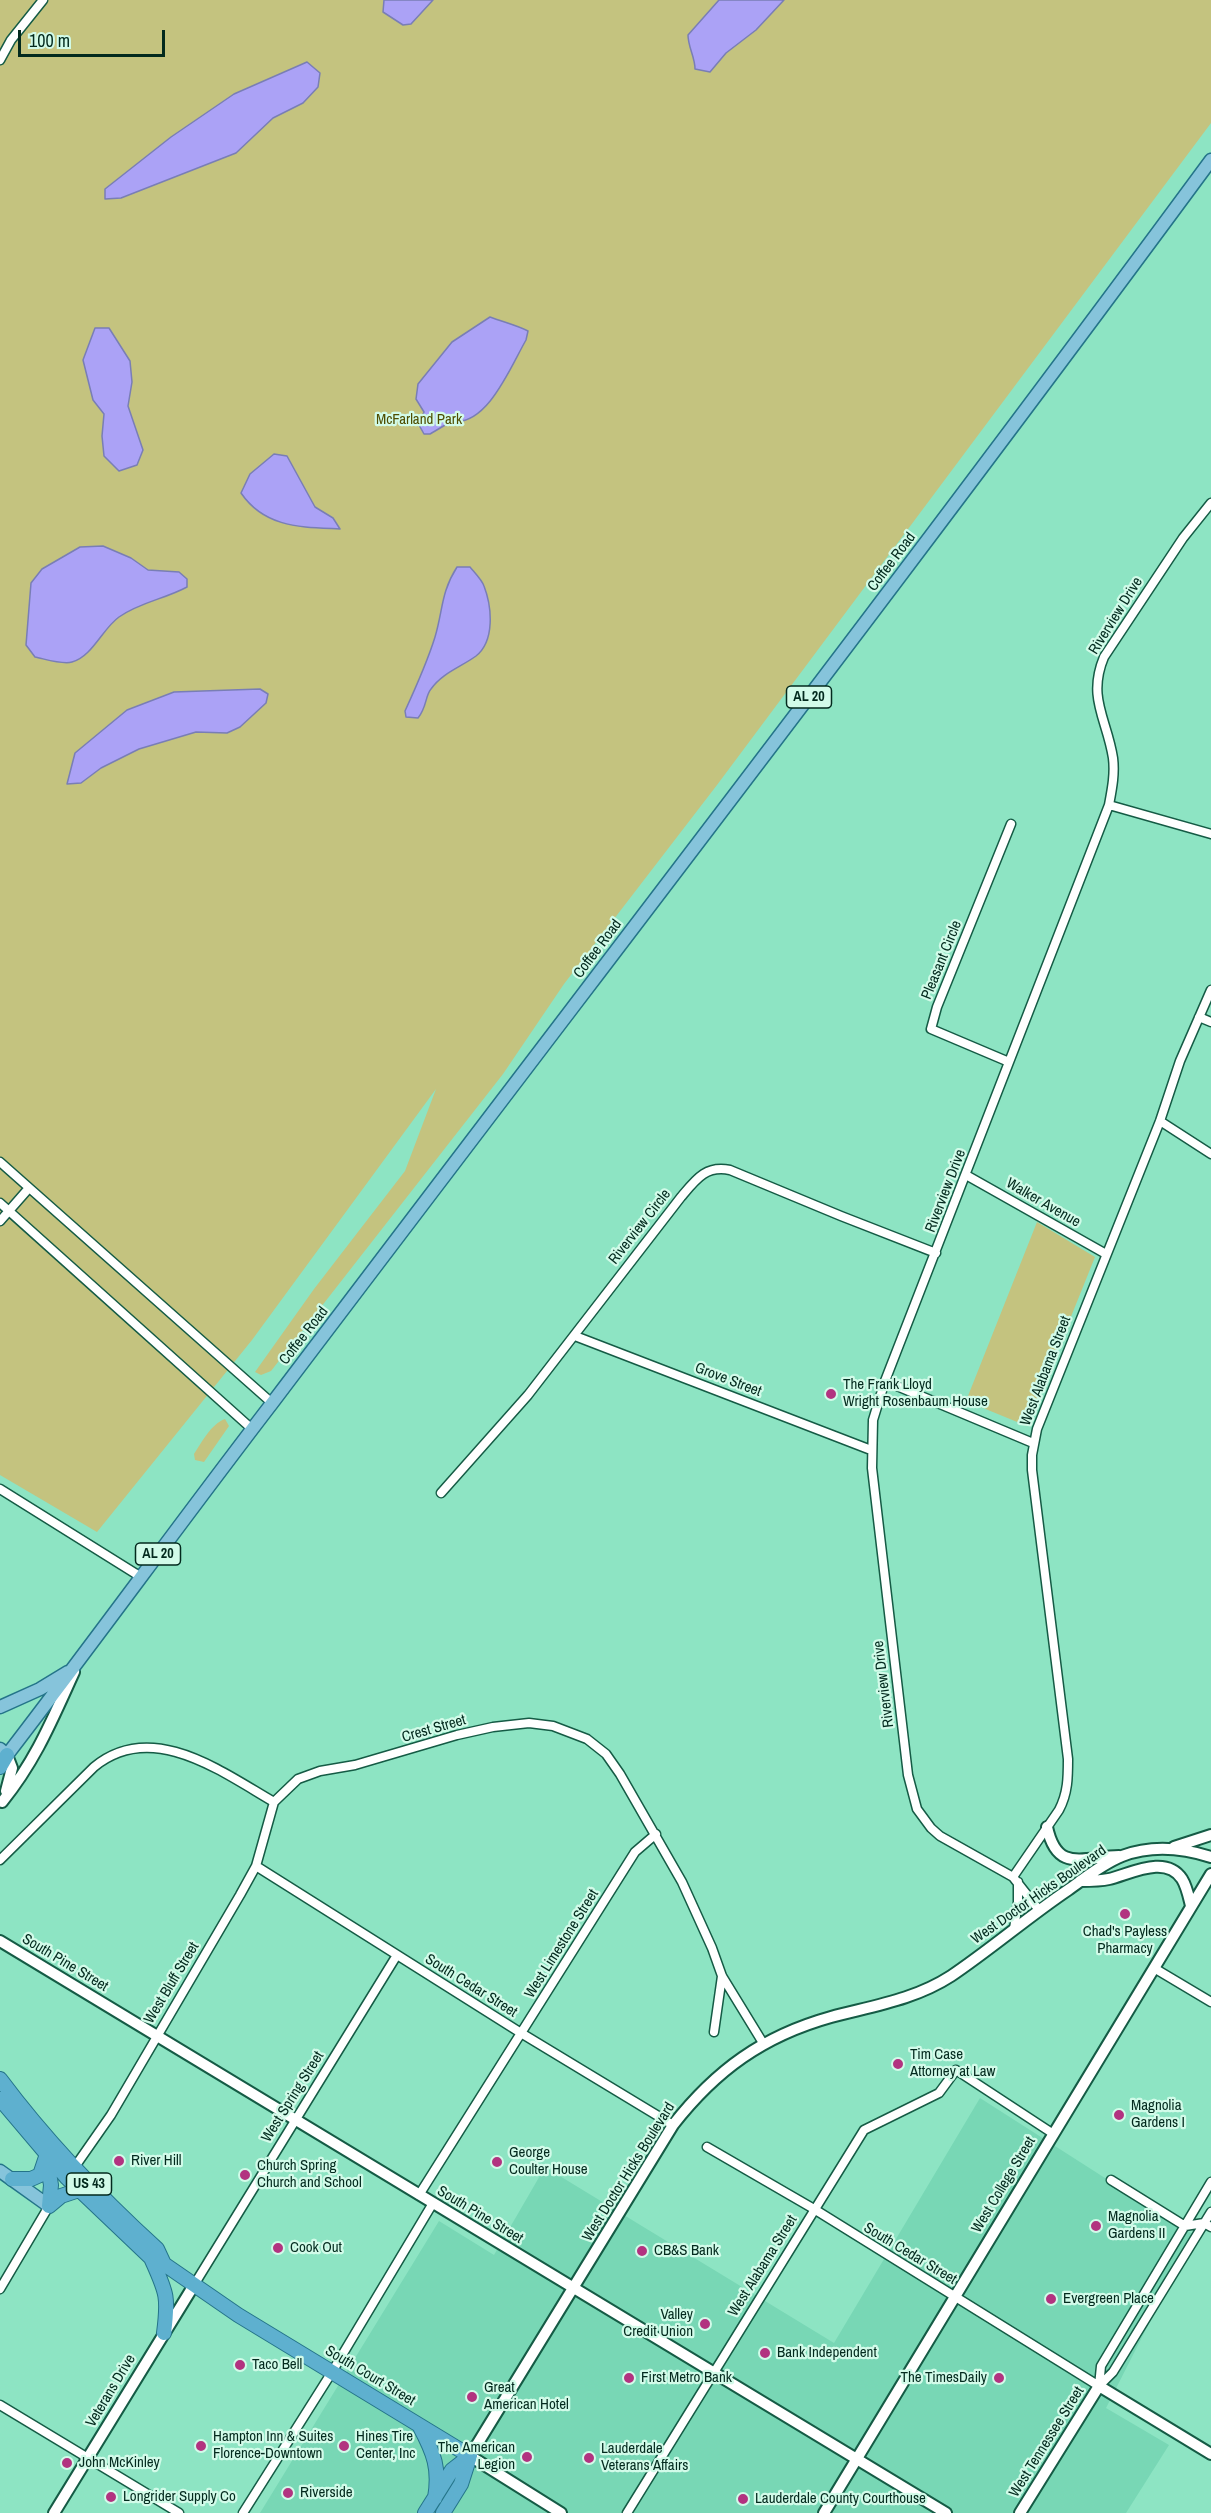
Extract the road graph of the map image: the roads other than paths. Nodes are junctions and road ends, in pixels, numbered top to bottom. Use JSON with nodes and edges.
{"nodes":[{"id":1,"x":43,"y":0,"type":"edge"},
{"id":2,"x":0,"y":60,"type":"edge"},
{"id":3,"x":1211,"y":160,"type":"edge"},
{"id":4,"x":1211,"y":503,"type":"edge"},
{"id":5,"x":1109,"y":805,"type":"junction"},
{"id":6,"x":1011,"y":824,"type":"dead end"},
{"id":7,"x":1211,"y":834,"type":"edge"},
{"id":8,"x":1211,"y":990,"type":"edge"},
{"id":9,"x":1199,"y":1017,"type":"junction"},
{"id":10,"x":1211,"y":1022,"type":"edge"},
{"id":11,"x":1009,"y":1062,"type":"junction"},
{"id":12,"x":1160,"y":1121,"type":"junction"},
{"id":13,"x":1211,"y":1154,"type":"edge"},
{"id":14,"x":0,"y":1162,"type":"edge"},
{"id":15,"x":966,"y":1175,"type":"junction"},
{"id":16,"x":29,"y":1188,"type":"junction"},
{"id":17,"x":0,"y":1203,"type":"edge"},
{"id":18,"x":9,"y":1211,"type":"junction"},
{"id":19,"x":0,"y":1221,"type":"edge"},
{"id":20,"x":936,"y":1252,"type":"junction"},
{"id":21,"x":1106,"y":1254,"type":"junction"},
{"id":22,"x":574,"y":1336,"type":"junction"},
{"id":23,"x":885,"y":1381,"type":"junction"},
{"id":24,"x":272,"y":1403,"type":"junction"},
{"id":25,"x":252,"y":1429,"type":"junction"},
{"id":26,"x":1033,"y":1443,"type":"junction"},
{"id":27,"x":871,"y":1450,"type":"junction"},
{"id":28,"x":0,"y":1489,"type":"edge"},
{"id":29,"x":441,"y":1493,"type":"dead end"},
{"id":30,"x":141,"y":1577,"type":"junction"},
{"id":31,"x":76,"y":1666,"type":"junction"},
{"id":32,"x":0,"y":1707,"type":"edge"},
{"id":33,"x":2,"y":1759,"type":"edge"},
{"id":34,"x":274,"y":1802,"type":"junction"},
{"id":35,"x":1,"y":1804,"type":"edge"},
{"id":36,"x":1047,"y":1827,"type":"junction"},
{"id":37,"x":656,"y":1834,"type":"junction"},
{"id":38,"x":1211,"y":1835,"type":"edge"},
{"id":39,"x":1166,"y":1850,"type":"junction"},
{"id":40,"x":1122,"y":1856,"type":"junction"},
{"id":41,"x":1211,"y":1857,"type":"edge"},
{"id":42,"x":0,"y":1860,"type":"edge"},
{"id":43,"x":256,"y":1866,"type":"junction"},
{"id":44,"x":1211,"y":1874,"type":"edge"},
{"id":45,"x":1016,"y":1880,"type":"junction"},
{"id":46,"x":1080,"y":1881,"type":"junction"},
{"id":47,"x":1191,"y":1906,"type":"junction"},
{"id":48,"x":1039,"y":1910,"type":"junction"},
{"id":49,"x":1014,"y":1929,"type":"junction"},
{"id":50,"x":0,"y":1941,"type":"edge"},
{"id":51,"x":397,"y":1955,"type":"junction"},
{"id":52,"x":1154,"y":1968,"type":"junction"},
{"id":53,"x":722,"y":1976,"type":"junction"},
{"id":54,"x":1211,"y":2002,"type":"edge"},
{"id":55,"x":714,"y":2032,"type":"dead end"},
{"id":56,"x":521,"y":2033,"type":"junction"},
{"id":57,"x":156,"y":2036,"type":"junction"},
{"id":58,"x":763,"y":2043,"type":"junction"},
{"id":59,"x":0,"y":2079,"type":"edge"},
{"id":60,"x":0,"y":2099,"type":"edge"},
{"id":61,"x":295,"y":2120,"type":"junction"},
{"id":62,"x":674,"y":2125,"type":"junction"},
{"id":63,"x":1052,"y":2133,"type":"junction"},
{"id":64,"x":707,"y":2146,"type":"dead end"},
{"id":65,"x":46,"y":2155,"type":"junction"},
{"id":66,"x":74,"y":2168,"type":"junction"},
{"id":67,"x":0,"y":2171,"type":"edge"},
{"id":68,"x":12,"y":2179,"type":"junction"},
{"id":69,"x":1111,"y":2180,"type":"dead end"},
{"id":70,"x":1211,"y":2182,"type":"edge"},
{"id":71,"x":79,"y":2190,"type":"junction"},
{"id":72,"x":419,"y":2195,"type":"junction"},
{"id":73,"x":433,"y":2203,"type":"junction"},
{"id":74,"x":49,"y":2206,"type":"junction"},
{"id":75,"x":814,"y":2210,"type":"junction"},
{"id":76,"x":1211,"y":2212,"type":"edge"},
{"id":77,"x":1208,"y":2225,"type":"edge"},
{"id":78,"x":1185,"y":2226,"type":"junction"},
{"id":79,"x":151,"y":2258,"type":"junction"},
{"id":80,"x":164,"y":2264,"type":"junction"},
{"id":81,"x":194,"y":2284,"type":"junction"},
{"id":82,"x":0,"y":2289,"type":"edge"},
{"id":83,"x":574,"y":2290,"type":"junction"},
{"id":84,"x":954,"y":2297,"type":"junction"},
{"id":85,"x":164,"y":2333,"type":"junction"},
{"id":86,"x":332,"y":2372,"type":"junction"},
{"id":87,"x":713,"y":2373,"type":"junction"},
{"id":88,"x":1099,"y":2386,"type":"junction"},
{"id":89,"x":0,"y":2405,"type":"edge"},
{"id":90,"x":419,"y":2425,"type":"junction"},
{"id":91,"x":1211,"y":2454,"type":"edge"},
{"id":92,"x":470,"y":2456,"type":"junction"},
{"id":93,"x":87,"y":2459,"type":"junction"},
{"id":94,"x":857,"y":2459,"type":"junction"},
{"id":95,"x":435,"y":2498,"type":"junction"},
{"id":96,"x":54,"y":2513,"type":"edge"},
{"id":97,"x":178,"y":2513,"type":"edge"},
{"id":98,"x":243,"y":2513,"type":"edge"},
{"id":99,"x":425,"y":2513,"type":"edge"},
{"id":100,"x":443,"y":2513,"type":"edge"},
{"id":101,"x":561,"y":2513,"type":"edge"},
{"id":102,"x":627,"y":2513,"type":"edge"},
{"id":103,"x":824,"y":2513,"type":"edge"},
{"id":104,"x":946,"y":2513,"type":"edge"},
{"id":105,"x":1020,"y":2513,"type":"edge"}],
"edges":[{"from":1,"to":2,"type":"street"},
{"from":3,"to":24,"type":"main road","name":"Coffee Road","number":"AL 20"},
{"from":4,"to":5,"type":"street","name":"Riverview Drive"},
{"from":5,"to":7,"type":"street"},
{"from":5,"to":11,"type":"street","name":"Riverview Drive"},
{"from":6,"to":11,"type":"street","name":"Pleasant Circle"},
{"from":8,"to":9,"type":"street","name":"West Alabama Street"},
{"from":9,"to":10,"type":"street"},
{"from":9,"to":12,"type":"street","name":"West Alabama Street"},
{"from":11,"to":15,"type":"street","name":"Riverview Drive"},
{"from":12,"to":13,"type":"street"},
{"from":12,"to":21,"type":"street","name":"West Alabama Street"},
{"from":14,"to":16,"type":"street"},
{"from":15,"to":20,"type":"street","name":"Riverview Drive"},
{"from":15,"to":21,"type":"street","name":"Walker Avenue"},
{"from":16,"to":18,"type":"street"},
{"from":16,"to":24,"type":"street"},
{"from":17,"to":18,"type":"street"},
{"from":18,"to":19,"type":"street"},
{"from":18,"to":25,"type":"street"},
{"from":20,"to":22,"type":"street","name":"Riverview Circle"},
{"from":20,"to":23,"type":"street","name":"Riverview Drive"},
{"from":21,"to":26,"type":"street","name":"West Alabama Street"},
{"from":22,"to":27,"type":"street","name":"Grove Street"},
{"from":22,"to":29,"type":"street","name":"Riverview Circle"},
{"from":23,"to":26,"type":"street"},
{"from":23,"to":27,"type":"street","name":"Riverview Drive"},
{"from":24,"to":25,"type":"main road","name":"Coffee Road","number":"AL 20"},
{"from":25,"to":30,"type":"main road","name":"Coffee Road","number":"AL 20"},
{"from":26,"to":36,"type":"street","name":"West Alabama Street"},
{"from":27,"to":45,"type":"street","name":"Riverview Drive"},
{"from":28,"to":30,"type":"street"},
{"from":30,"to":31,"type":"main road","name":"Coffee Road","number":"AL 20"},
{"from":31,"to":32,"type":"main road"},
{"from":31,"to":33,"type":"main road","name":"Coffee Road","number":"AL 20"},
{"from":31,"to":35,"type":"street"},
{"from":33,"to":35,"type":"street"},
{"from":34,"to":37,"type":"street","name":"Crest Street"},
{"from":34,"to":42,"type":"street"},
{"from":34,"to":43,"type":"street","name":"West Bluff Street"},
{"from":36,"to":40,"type":"street"},
{"from":36,"to":45,"type":"street","name":"West Alabama Street"},
{"from":37,"to":53,"type":"street","name":"Crest Street"},
{"from":37,"to":56,"type":"street","name":"West Limestone Street"},
{"from":38,"to":39,"type":"street"},
{"from":39,"to":40,"type":"street","name":"West Doctor Hicks Boulevard"},
{"from":39,"to":41,"type":"street","name":"West Doctor Hicks Boulevard"},
{"from":40,"to":46,"type":"street","name":"West Doctor Hicks Boulevard"},
{"from":43,"to":51,"type":"street","name":"South Cedar Street"},
{"from":43,"to":57,"type":"street","name":"West Bluff Street"},
{"from":44,"to":47,"type":"street","name":"West College Street"},
{"from":45,"to":48,"type":"street","name":"Riverview Drive"},
{"from":45,"to":49,"type":"street"},
{"from":46,"to":47,"type":"street"},
{"from":46,"to":48,"type":"street","name":"West Doctor Hicks Boulevard"},
{"from":47,"to":52,"type":"street","name":"West College Street"},
{"from":48,"to":49,"type":"street","name":"West Doctor Hicks Boulevard"},
{"from":49,"to":58,"type":"street","name":"West Doctor Hicks Boulevard"},
{"from":50,"to":57,"type":"street","name":"South Pine Street"},
{"from":51,"to":56,"type":"street","name":"South Cedar Street"},
{"from":51,"to":61,"type":"street","name":"West Spring Street"},
{"from":52,"to":54,"type":"street"},
{"from":52,"to":63,"type":"street","name":"West College Street"},
{"from":53,"to":55,"type":"street"},
{"from":53,"to":58,"type":"street","name":"Crest Street"},
{"from":56,"to":62,"type":"street","name":"South Cedar Street"},
{"from":56,"to":72,"type":"street","name":"West Limestone Street"},
{"from":57,"to":61,"type":"street","name":"South Pine Street"},
{"from":57,"to":66,"type":"street","name":"West Bluff Street"},
{"from":58,"to":62,"type":"street","name":"West Doctor Hicks Boulevard"},
{"from":59,"to":66,"type":"highway","number":"US 43"},
{"from":60,"to":65,"type":"highway","number":"US 43"},
{"from":61,"to":72,"type":"street","name":"South Pine Street"},
{"from":61,"to":81,"type":"street","name":"West Spring Street"},
{"from":62,"to":83,"type":"street","name":"West Doctor Hicks Boulevard"},
{"from":63,"to":75,"type":"street","name":"West Alabama Street"},
{"from":63,"to":84,"type":"street","name":"West College Street"},
{"from":64,"to":75,"type":"street","name":"South Cedar Street"},
{"from":65,"to":68,"type":"highway"},
{"from":65,"to":71,"type":"highway","number":"US 43"},
{"from":65,"to":74,"type":"highway"},
{"from":66,"to":80,"type":"highway","number":"US 43"},
{"from":67,"to":68,"type":"main road"},
{"from":68,"to":74,"type":"main road"},
{"from":69,"to":78,"type":"street"},
{"from":70,"to":78,"type":"street","name":"West Tennessee Street"},
{"from":71,"to":74,"type":"highway"},
{"from":71,"to":79,"type":"highway","number":"US 43"},
{"from":72,"to":73,"type":"street","name":"South Pine Street"},
{"from":73,"to":83,"type":"street","name":"South Pine Street"},
{"from":73,"to":86,"type":"street"},
{"from":74,"to":82,"type":"street"},
{"from":75,"to":84,"type":"street","name":"South Cedar Street"},
{"from":75,"to":87,"type":"street","name":"West Alabama Street"},
{"from":76,"to":77,"type":"street","name":"West Tennessee Street"},
{"from":77,"to":78,"type":"street"},
{"from":77,"to":88,"type":"street","name":"West Tennessee Street"},
{"from":78,"to":88,"type":"street","name":"West Tennessee Street"},
{"from":79,"to":80,"type":"highway","number":"US 43"},
{"from":79,"to":85,"type":"highway"},
{"from":80,"to":81,"type":"highway","name":"South Court Street","number":"US 43"},
{"from":81,"to":85,"type":"street","name":"Veterans Drive"},
{"from":81,"to":86,"type":"highway","name":"South Court Street","number":"US 43"},
{"from":83,"to":87,"type":"street","name":"South Pine Street"},
{"from":83,"to":92,"type":"street","name":"West Doctor Hicks Boulevard"},
{"from":84,"to":88,"type":"street","name":"South Cedar Street"},
{"from":84,"to":94,"type":"street","name":"West College Street"},
{"from":85,"to":93,"type":"street","name":"Veterans Drive"},
{"from":86,"to":90,"type":"highway","name":"South Court Street","number":"US 43"},
{"from":86,"to":98,"type":"street"},
{"from":87,"to":94,"type":"street","name":"South Pine Street"},
{"from":87,"to":102,"type":"street","name":"West Alabama Street"},
{"from":88,"to":91,"type":"street"},
{"from":88,"to":105,"type":"street","name":"West Tennessee Street"},
{"from":89,"to":93,"type":"street"},
{"from":90,"to":92,"type":"highway","name":"South Court Street","number":"US 43"},
{"from":90,"to":95,"type":"highway"},
{"from":92,"to":95,"type":"highway"},
{"from":92,"to":100,"type":"highway"},
{"from":92,"to":101,"type":"street","name":"South Court Street"},
{"from":93,"to":96,"type":"street","name":"Veterans Drive"},
{"from":93,"to":97,"type":"street"},
{"from":94,"to":103,"type":"street","name":"West College Street"},
{"from":94,"to":104,"type":"street","name":"South Pine Street"},
{"from":95,"to":99,"type":"highway"}]}
